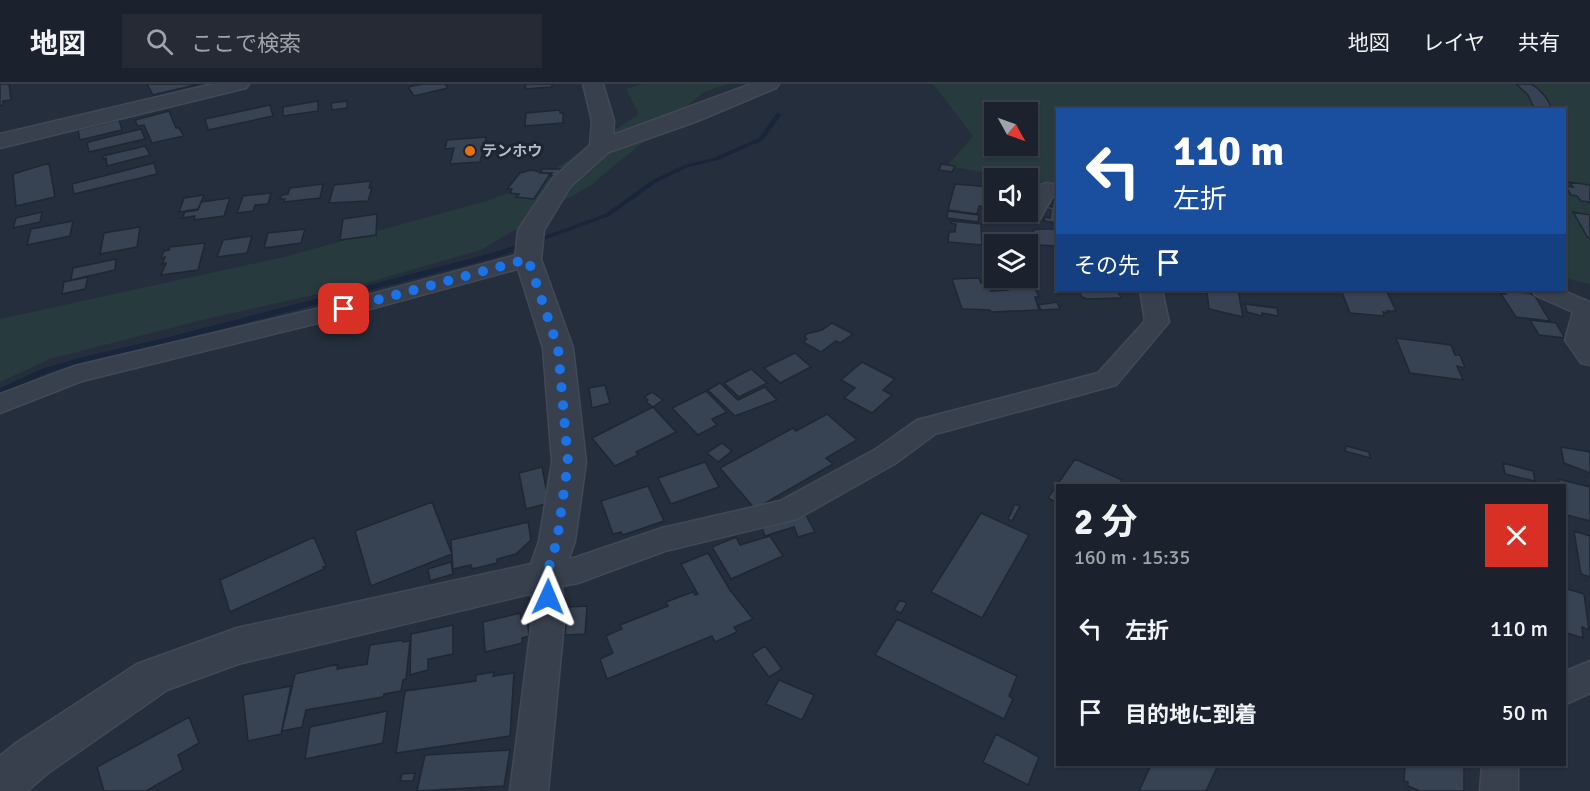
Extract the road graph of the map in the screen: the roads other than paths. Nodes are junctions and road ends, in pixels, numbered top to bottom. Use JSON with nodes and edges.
{"nodes":[{"id":1,"x":239,"y":84,"type":"edge"},
{"id":2,"x":593,"y":84,"type":"edge"},
{"id":3,"x":769,"y":84,"type":"edge"},
{"id":4,"x":0,"y":141,"type":"edge"},
{"id":5,"x":601,"y":147,"type":"junction"},
{"id":6,"x":1056,"y":191,"type":"edge"},
{"id":7,"x":1038,"y":205,"type":"edge"},
{"id":8,"x":530,"y":244,"type":"junction"},
{"id":9,"x":1151,"y":291,"type":"edge"},
{"id":10,"x":1545,"y":291,"type":"edge"},
{"id":11,"x":1588,"y":310,"type":"edge"},
{"id":12,"x":1590,"y":357,"type":"edge"},
{"id":13,"x":0,"y":404,"type":"edge"},
{"id":14,"x":546,"y":576,"type":"junction"},
{"id":15,"x":1590,"y":676,"type":"edge"},
{"id":16,"x":1566,"y":688,"type":"edge"},
{"id":17,"x":1500,"y":766,"type":"edge"},
{"id":18,"x":0,"y":785,"type":"edge"},
{"id":19,"x":529,"y":791,"type":"edge"},
{"id":20,"x":1500,"y":791,"type":"edge"}],
"edges":[{"from":1,"to":4,"type":"street"},
{"from":2,"to":5,"type":"street"},
{"from":3,"to":5,"type":"street"},
{"from":5,"to":8,"type":"street"},
{"from":6,"to":7,"type":"street"},
{"from":8,"to":13,"type":"street"},
{"from":8,"to":14,"type":"street"},
{"from":9,"to":14,"type":"street"},
{"from":10,"to":11,"type":"street"},
{"from":11,"to":12,"type":"street"},
{"from":14,"to":18,"type":"street"},
{"from":14,"to":19,"type":"street"},
{"from":15,"to":16,"type":"street"},
{"from":17,"to":20,"type":"street"}]}
